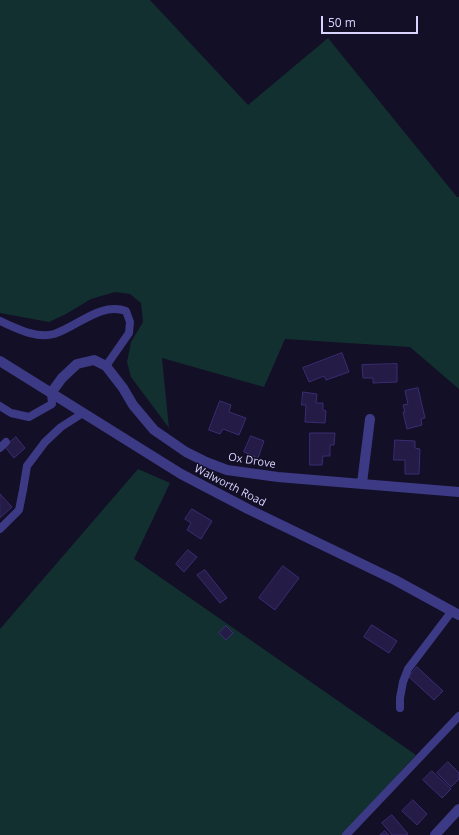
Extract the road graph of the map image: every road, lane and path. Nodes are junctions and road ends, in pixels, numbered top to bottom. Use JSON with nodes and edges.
{"nodes":[{"id":1,"x":0,"y":321,"type":"edge"},
{"id":2,"x":0,"y":361,"type":"edge"},
{"id":3,"x":106,"y":366,"type":"junction"},
{"id":4,"x":51,"y":393,"type":"junction"},
{"id":5,"x":0,"y":406,"type":"edge"},
{"id":6,"x":83,"y":413,"type":"junction"},
{"id":7,"x":370,"y":419,"type":"dead end"},
{"id":8,"x":362,"y":483,"type":"junction"},
{"id":9,"x":459,"y":492,"type":"edge"},
{"id":10,"x":0,"y":529,"type":"edge"},
{"id":11,"x":456,"y":613,"type":"edge"},
{"id":12,"x":400,"y":708,"type":"dead end"},
{"id":13,"x":459,"y":716,"type":"edge"},
{"id":14,"x":459,"y":809,"type":"edge"},
{"id":15,"x":346,"y":835,"type":"edge"},
{"id":16,"x":435,"y":835,"type":"edge"}],
"edges":[{"from":1,"to":3,"type":"lane"},
{"from":2,"to":4,"type":"street","name":"Walworth Road"},
{"from":3,"to":4,"type":"street"},
{"from":3,"to":8,"type":"street","name":"Ox Drove"},
{"from":4,"to":5,"type":"lane"},
{"from":4,"to":6,"type":"street","name":"Walworth Road"},
{"from":6,"to":10,"type":"lane"},
{"from":6,"to":11,"type":"street","name":"Walworth Road"},
{"from":7,"to":8,"type":"street"},
{"from":8,"to":9,"type":"street","name":"Ox Drove"},
{"from":11,"to":12,"type":"lane"},
{"from":13,"to":15,"type":"lane"},
{"from":14,"to":16,"type":"street"}]}
